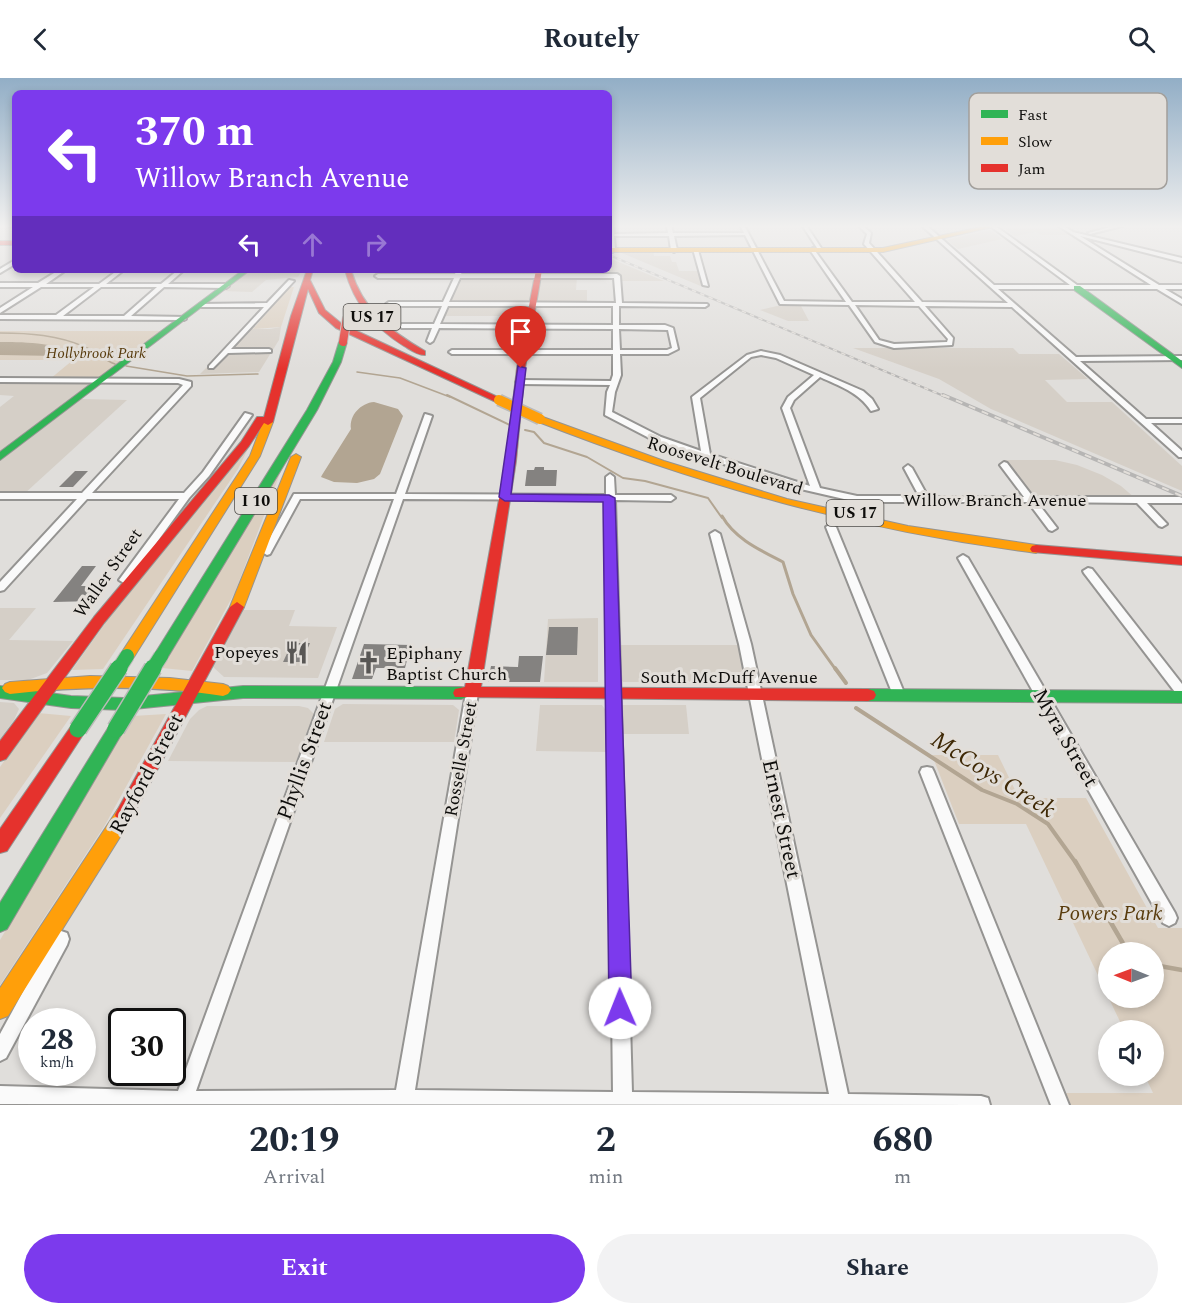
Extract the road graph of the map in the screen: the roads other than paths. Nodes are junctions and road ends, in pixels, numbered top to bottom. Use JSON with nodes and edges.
{"nodes":[{"id":1,"x":58,"y":273,"type":"edge"},
{"id":2,"x":118,"y":273,"type":"edge"},
{"id":3,"x":177,"y":273,"type":"edge"},
{"id":4,"x":243,"y":273,"type":"edge"},
{"id":5,"x":346,"y":273,"type":"edge"},
{"id":6,"x":347,"y":273,"type":"edge"},
{"id":7,"x":380,"y":273,"type":"edge"},
{"id":8,"x":459,"y":273,"type":"edge"},
{"id":9,"x":538,"y":273,"type":"edge"},
{"id":10,"x":702,"y":273,"type":"edge"},
{"id":11,"x":766,"y":273,"type":"edge"},
{"id":12,"x":831,"y":273,"type":"edge"},
{"id":13,"x":892,"y":273,"type":"edge"},
{"id":14,"x":977,"y":273,"type":"edge"},
{"id":15,"x":1057,"y":273,"type":"edge"},
{"id":16,"x":1135,"y":273,"type":"edge"},
{"id":17,"x":309,"y":275,"type":"edge"},
{"id":18,"x":291,"y":281,"type":"dead end"},
{"id":19,"x":0,"y":285,"type":"edge"},
{"id":20,"x":706,"y":285,"type":"dead end"},
{"id":21,"x":39,"y":286,"type":"junction"},
{"id":22,"x":101,"y":286,"type":"junction"},
{"id":23,"x":162,"y":286,"type":"junction"},
{"id":24,"x":226,"y":286,"type":"junction"},
{"id":25,"x":993,"y":287,"type":"junction"},
{"id":26,"x":1182,"y":287,"type":"edge"},
{"id":27,"x":1077,"y":288,"type":"junction"},
{"id":28,"x":1159,"y":288,"type":"junction"},
{"id":29,"x":1182,"y":302,"type":"edge"},
{"id":30,"x":388,"y":304,"type":"dead end"},
{"id":31,"x":201,"y":305,"type":"junction"},
{"id":32,"x":269,"y":305,"type":"junction"},
{"id":33,"x":445,"y":305,"type":"junction"},
{"id":34,"x":532,"y":305,"type":"junction"},
{"id":35,"x":618,"y":305,"type":"junction"},
{"id":36,"x":705,"y":305,"type":"dead end"},
{"id":37,"x":850,"y":305,"type":"junction"},
{"id":38,"x":920,"y":305,"type":"junction"},
{"id":39,"x":1013,"y":305,"type":"junction"},
{"id":40,"x":0,"y":311,"type":"edge"},
{"id":41,"x":0,"y":317,"type":"edge"},
{"id":42,"x":56,"y":318,"type":"junction"},
{"id":43,"x":125,"y":318,"type":"junction"},
{"id":44,"x":184,"y":318,"type":"junction"},
{"id":45,"x":402,"y":326,"type":"dead end"},
{"id":46,"x":436,"y":327,"type":"junction"},
{"id":47,"x":528,"y":327,"type":"junction"},
{"id":48,"x":616,"y":327,"type":"junction"},
{"id":49,"x":430,"y":341,"type":"dead end"},
{"id":50,"x":226,"y":351,"type":"junction"},
{"id":51,"x":269,"y":351,"type":"dead end"},
{"id":52,"x":452,"y":352,"type":"dead end"},
{"id":53,"x":524,"y":352,"type":"junction"},
{"id":54,"x":617,"y":352,"type":"junction"},
{"id":55,"x":1074,"y":359,"type":"junction"},
{"id":56,"x":1179,"y":360,"type":"edge"},
{"id":57,"x":211,"y":367,"type":"dead end"},
{"id":58,"x":282,"y":375,"type":"junction"},
{"id":59,"x":818,"y":375,"type":"junction"},
{"id":60,"x":0,"y":380,"type":"edge"},
{"id":61,"x":102,"y":380,"type":"junction"},
{"id":62,"x":520,"y":382,"type":"junction"},
{"id":63,"x":614,"y":383,"type":"junction"},
{"id":64,"x":500,"y":396,"type":"junction"},
{"id":65,"x":874,"y":409,"type":"dead end"},
{"id":66,"x":312,"y":410,"type":"junction"},
{"id":67,"x":541,"y":414,"type":"junction"},
{"id":68,"x":248,"y":415,"type":"dead end"},
{"id":69,"x":428,"y":416,"type":"dead end"},
{"id":70,"x":1143,"y":421,"type":"junction"},
{"id":71,"x":1182,"y":421,"type":"edge"},
{"id":72,"x":706,"y":455,"type":"junction"},
{"id":73,"x":1182,"y":455,"type":"edge"},
{"id":74,"x":0,"y":457,"type":"edge"},
{"id":75,"x":1004,"y":465,"type":"dead end"},
{"id":76,"x":908,"y":468,"type":"dead end"},
{"id":77,"x":610,"y":477,"type":"dead end"},
{"id":78,"x":816,"y":490,"type":"junction"},
{"id":79,"x":0,"y":496,"type":"edge"},
{"id":80,"x":86,"y":496,"type":"junction"},
{"id":81,"x":186,"y":496,"type":"junction"},
{"id":82,"x":399,"y":497,"type":"junction"},
{"id":83,"x":505,"y":497,"type":"junction"},
{"id":84,"x":609,"y":498,"type":"junction"},
{"id":85,"x":671,"y":498,"type":"dead end"},
{"id":86,"x":925,"y":500,"type":"junction"},
{"id":87,"x":1031,"y":500,"type":"junction"},
{"id":88,"x":1140,"y":500,"type":"junction"},
{"id":89,"x":1182,"y":500,"type":"edge"},
{"id":90,"x":1162,"y":524,"type":"dead end"},
{"id":91,"x":831,"y":527,"type":"dead end"},
{"id":92,"x":1052,"y":528,"type":"dead end"},
{"id":93,"x":715,"y":534,"type":"dead end"},
{"id":94,"x":1182,"y":553,"type":"edge"},
{"id":95,"x":963,"y":558,"type":"dead end"},
{"id":96,"x":1182,"y":561,"type":"edge"},
{"id":97,"x":1088,"y":571,"type":"dead end"},
{"id":98,"x":0,"y":588,"type":"edge"},
{"id":99,"x":237,"y":607,"type":"junction"},
{"id":100,"x":99,"y":620,"type":"junction"},
{"id":101,"x":51,"y":683,"type":"junction"},
{"id":102,"x":195,"y":684,"type":"junction"},
{"id":103,"x":0,"y":691,"type":"edge"},
{"id":104,"x":329,"y":692,"type":"junction"},
{"id":105,"x":239,"y":693,"type":"junction"},
{"id":106,"x":472,"y":693,"type":"junction"},
{"id":107,"x":613,"y":694,"type":"junction"},
{"id":108,"x":756,"y":695,"type":"junction"},
{"id":109,"x":1182,"y":695,"type":"edge"},
{"id":110,"x":899,"y":696,"type":"junction"},
{"id":111,"x":1041,"y":696,"type":"junction"},
{"id":112,"x":40,"y":699,"type":"junction"},
{"id":113,"x":187,"y":700,"type":"junction"},
{"id":114,"x":0,"y":754,"type":"edge"},
{"id":115,"x":927,"y":772,"type":"dead end"},
{"id":116,"x":124,"y":815,"type":"junction"},
{"id":117,"x":0,"y":844,"type":"edge"},
{"id":118,"x":1169,"y":918,"type":"dead end"},
{"id":119,"x":0,"y":922,"type":"edge"},
{"id":120,"x":0,"y":1008,"type":"edge"},
{"id":121,"x":0,"y":1052,"type":"edge"},
{"id":122,"x":0,"y":1095,"type":"edge"},
{"id":123,"x":183,"y":1102,"type":"edge"},
{"id":124,"x":403,"y":1102,"type":"edge"},
{"id":125,"x":623,"y":1103,"type":"edge"},
{"id":126,"x":841,"y":1105,"type":"edge"},
{"id":127,"x":981,"y":1105,"type":"edge"},
{"id":128,"x":1060,"y":1105,"type":"edge"}],
"edges":[{"from":1,"to":21,"type":"street"},
{"from":2,"to":22,"type":"street"},
{"from":3,"to":23,"type":"street"},
{"from":4,"to":24,"type":"main road"},
{"from":5,"to":66,"type":"main road","number":"I 10","bridge":true},
{"from":6,"to":64,"type":"main road","name":"Roosevelt Boulevard","number":"US 17"},
{"from":7,"to":8,"type":"street"},
{"from":8,"to":9,"type":"street"},
{"from":8,"to":33,"type":"street"},
{"from":9,"to":34,"type":"main road","name":"Rosselle Street"},
{"from":9,"to":35,"type":"street"},
{"from":10,"to":20,"type":"street"},
{"from":11,"to":37,"type":"street"},
{"from":12,"to":37,"type":"street"},
{"from":13,"to":38,"type":"street"},
{"from":14,"to":25,"type":"street"},
{"from":15,"to":27,"type":"street"},
{"from":16,"to":28,"type":"street"},
{"from":17,"to":58,"type":"main road","number":"I 10"},
{"from":17,"to":64,"type":"main road","name":"Roosevelt Boulevard","number":"US 17"},
{"from":18,"to":32,"type":"street"},
{"from":19,"to":21,"type":"street"},
{"from":21,"to":22,"type":"street"},
{"from":21,"to":40,"type":"street"},
{"from":22,"to":23,"type":"street"},
{"from":22,"to":42,"type":"street"},
{"from":23,"to":24,"type":"street"},
{"from":23,"to":43,"type":"street"},
{"from":24,"to":31,"type":"main road"},
{"from":25,"to":27,"type":"street"},
{"from":25,"to":39,"type":"street"},
{"from":26,"to":28,"type":"street"},
{"from":27,"to":28,"type":"street"},
{"from":27,"to":56,"type":"main road"},
{"from":28,"to":29,"type":"street"},
{"from":30,"to":33,"type":"street"},
{"from":31,"to":32,"type":"street"},
{"from":31,"to":44,"type":"main road"},
{"from":32,"to":50,"type":"street"},
{"from":33,"to":34,"type":"street"},
{"from":33,"to":46,"type":"street"},
{"from":34,"to":35,"type":"street"},
{"from":34,"to":47,"type":"main road","name":"Rosselle Street"},
{"from":35,"to":36,"type":"street"},
{"from":35,"to":48,"type":"street"},
{"from":37,"to":38,"type":"street"},
{"from":37,"to":38,"type":"street"},
{"from":38,"to":39,"type":"street"},
{"from":39,"to":55,"type":"street"},
{"from":41,"to":42,"type":"street"},
{"from":42,"to":43,"type":"street"},
{"from":43,"to":44,"type":"street"},
{"from":44,"to":61,"type":"main road"},
{"from":45,"to":46,"type":"street"},
{"from":46,"to":47,"type":"street"},
{"from":46,"to":49,"type":"street"},
{"from":47,"to":48,"type":"street"},
{"from":47,"to":53,"type":"main road","name":"Rosselle Street"},
{"from":48,"to":54,"type":"street"},
{"from":48,"to":54,"type":"street"},
{"from":50,"to":51,"type":"street"},
{"from":50,"to":57,"type":"street"},
{"from":52,"to":53,"type":"street"},
{"from":53,"to":54,"type":"street"},
{"from":53,"to":62,"type":"main road","name":"Rosselle Street"},
{"from":54,"to":63,"type":"street"},
{"from":55,"to":56,"type":"street"},
{"from":55,"to":70,"type":"street"},
{"from":58,"to":100,"type":"main road"},
{"from":58,"to":117,"type":"main road","number":"I 10","bridge":true},
{"from":59,"to":65,"type":"street"},
{"from":59,"to":72,"type":"street"},
{"from":59,"to":78,"type":"street"},
{"from":60,"to":61,"type":"street"},
{"from":61,"to":74,"type":"main road"},
{"from":61,"to":80,"type":"street"},
{"from":62,"to":63,"type":"street"},
{"from":62,"to":83,"type":"main road","name":"Rosselle Street"},
{"from":63,"to":72,"type":"street","name":"Willow Branch Avenue"},
{"from":64,"to":67,"type":"main road","name":"Roosevelt Boulevard","number":"US 17","bridge":true},
{"from":66,"to":99,"type":"main road"},
{"from":66,"to":119,"type":"main road","number":"I 10","bridge":true},
{"from":67,"to":94,"type":"main road","name":"Roosevelt Boulevard","number":"US 17"},
{"from":67,"to":96,"type":"main road","name":"Roosevelt Boulevard","number":"US 17"},
{"from":68,"to":81,"type":"street","name":"Waller Street"},
{"from":69,"to":82,"type":"street","name":"Phyllis Street"},
{"from":70,"to":71,"type":"street"},
{"from":70,"to":73,"type":"street"},
{"from":72,"to":78,"type":"street","name":"Willow Branch Avenue"},
{"from":75,"to":87,"type":"street"},
{"from":76,"to":86,"type":"street"},
{"from":77,"to":84,"type":"street"},
{"from":78,"to":86,"type":"street","name":"Willow Branch Avenue"},
{"from":79,"to":80,"type":"street"},
{"from":80,"to":81,"type":"street"},
{"from":80,"to":98,"type":"street"},
{"from":81,"to":100,"type":"street","name":"Waller Street"},
{"from":82,"to":83,"type":"street"},
{"from":82,"to":99,"type":"street","name":"Rayford Street"},
{"from":82,"to":104,"type":"street","name":"Phyllis Street"},
{"from":83,"to":84,"type":"street"},
{"from":83,"to":106,"type":"main road","name":"Rosselle Street"},
{"from":84,"to":85,"type":"street"},
{"from":84,"to":107,"type":"street"},
{"from":86,"to":87,"type":"street","name":"Willow Branch Avenue"},
{"from":87,"to":88,"type":"street","name":"Willow Branch Avenue"},
{"from":87,"to":92,"type":"street"},
{"from":88,"to":89,"type":"street","name":"Willow Branch Avenue"},
{"from":88,"to":90,"type":"street"},
{"from":91,"to":110,"type":"street"},
{"from":93,"to":108,"type":"street","name":"Ernest Street"},
{"from":95,"to":111,"type":"street","name":"Myra Street"},
{"from":97,"to":109,"type":"street"},
{"from":99,"to":102,"type":"main road","name":"Rayford Street"},
{"from":100,"to":101,"type":"main road","name":"Waller Street"},
{"from":101,"to":102,"type":"main road","name":"South McDuff Avenue"},
{"from":101,"to":103,"type":"main road","name":"South McDuff Avenue"},
{"from":101,"to":112,"type":"main road","name":"Waller Street"},
{"from":102,"to":105,"type":"main road","name":"South McDuff Avenue"},
{"from":102,"to":113,"type":"main road","name":"Rayford Street"},
{"from":103,"to":112,"type":"main road","name":"South McDuff Avenue"},
{"from":104,"to":105,"type":"main road","name":"South McDuff Avenue"},
{"from":104,"to":106,"type":"main road","name":"South McDuff Avenue"},
{"from":104,"to":123,"type":"street","name":"Phyllis Street"},
{"from":105,"to":113,"type":"main road","name":"South McDuff Avenue"},
{"from":106,"to":107,"type":"main road","name":"South McDuff Avenue"},
{"from":106,"to":124,"type":"street","name":"Rosselle Street"},
{"from":107,"to":108,"type":"main road","name":"South McDuff Avenue"},
{"from":107,"to":125,"type":"street"},
{"from":108,"to":110,"type":"main road","name":"South McDuff Avenue"},
{"from":108,"to":126,"type":"street","name":"Ernest Street"},
{"from":109,"to":111,"type":"main road","name":"South McDuff Avenue"},
{"from":110,"to":111,"type":"main road","name":"South McDuff Avenue"},
{"from":111,"to":118,"type":"street","name":"Myra Street"},
{"from":112,"to":113,"type":"main road","name":"South McDuff Avenue"},
{"from":112,"to":114,"type":"main road","name":"Waller Street"},
{"from":113,"to":116,"type":"main road","name":"Rayford Street"},
{"from":115,"to":128,"type":"street"},
{"from":116,"to":120,"type":"main road"},
{"from":116,"to":121,"type":"street","name":"Rayford Street"},
{"from":122,"to":123,"type":"street"},
{"from":123,"to":124,"type":"street"},
{"from":124,"to":125,"type":"street"},
{"from":125,"to":126,"type":"street"},
{"from":126,"to":127,"type":"street"}]}
